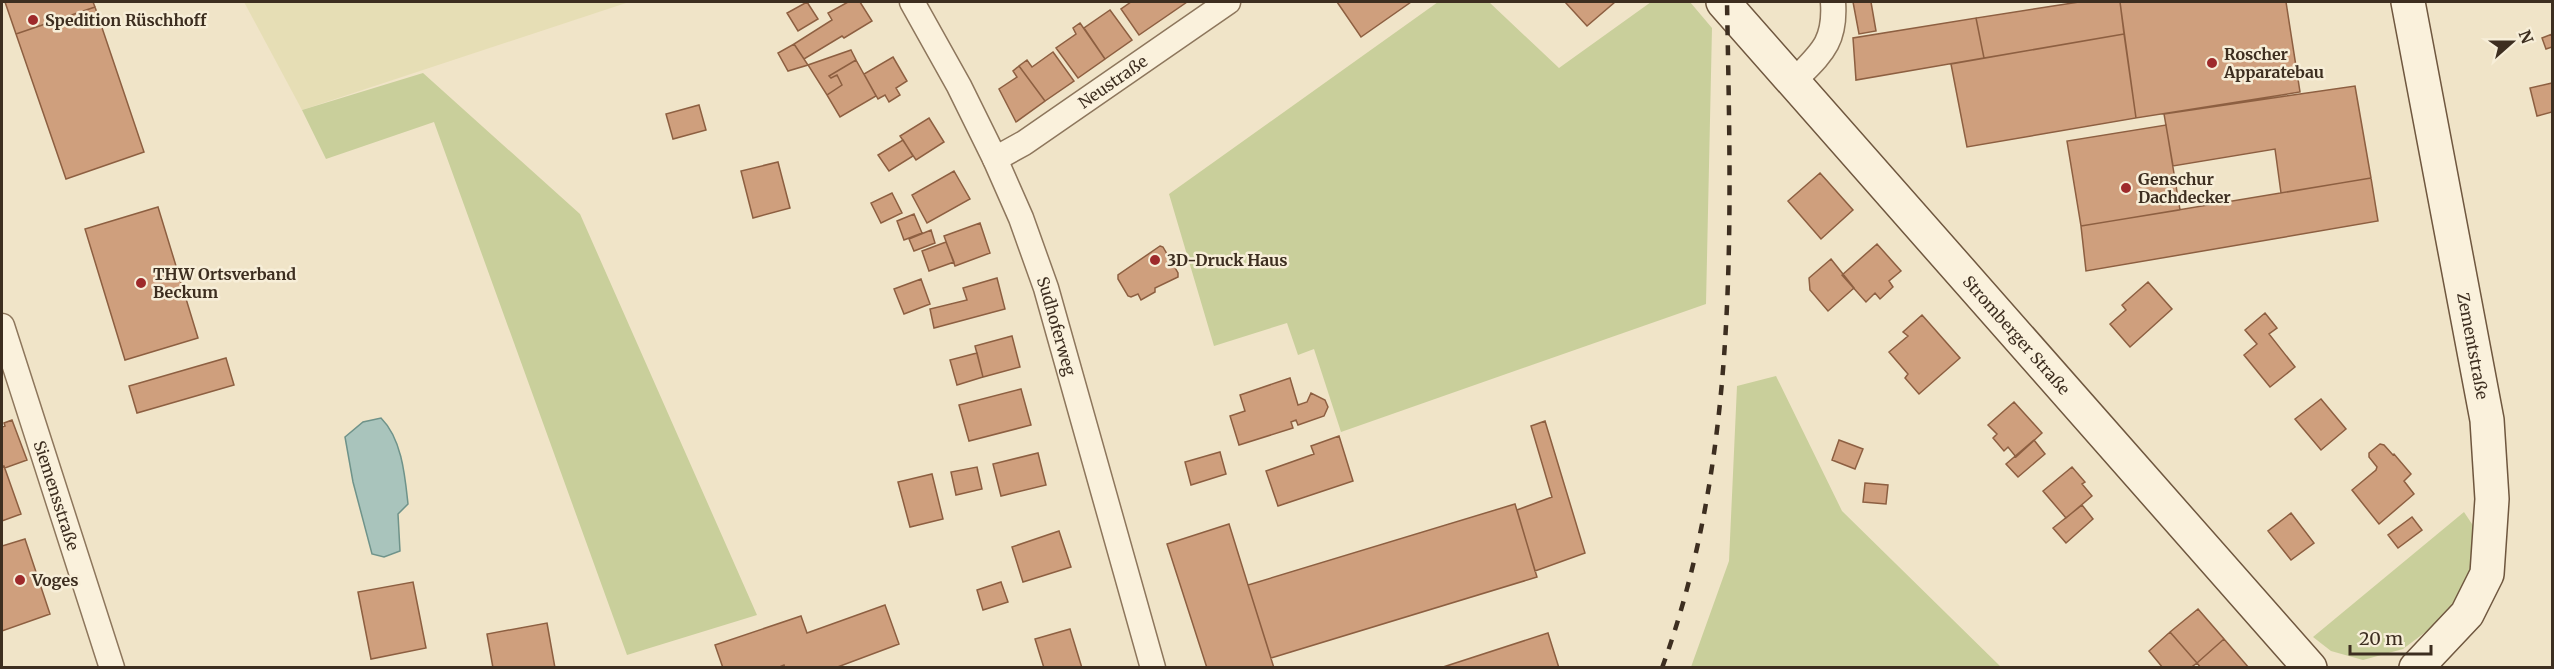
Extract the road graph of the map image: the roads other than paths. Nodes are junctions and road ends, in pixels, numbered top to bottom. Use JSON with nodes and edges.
{"nodes":[{"id":1,"x":912,"y":2,"type":"edge"},
{"id":2,"x":1228,"y":2,"type":"edge"},
{"id":3,"x":1723,"y":2,"type":"edge"},
{"id":4,"x":1833,"y":2,"type":"edge"},
{"id":5,"x":2408,"y":2,"type":"edge"},
{"id":6,"x":1792,"y":82,"type":"junction"},
{"id":7,"x":995,"y":159,"type":"junction"},
{"id":8,"x":2,"y":326,"type":"edge"},
{"id":9,"x":112,"y":668,"type":"edge"},
{"id":10,"x":1153,"y":668,"type":"edge"},
{"id":11,"x":2310,"y":668,"type":"edge"},
{"id":12,"x":2416,"y":668,"type":"edge"}],
"edges":[{"from":1,"to":7,"type":"street","name":"Sudhoferweg"},
{"from":2,"to":7,"type":"street","name":"Neustraße"},
{"from":3,"to":6,"type":"main road","name":"Stromberger Straße"},
{"from":4,"to":6,"type":"street"},
{"from":5,"to":12,"type":"main road","name":"Zementstraße"},
{"from":6,"to":11,"type":"main road","name":"Stromberger Straße"},
{"from":7,"to":10,"type":"street","name":"Sudhoferweg"},
{"from":8,"to":9,"type":"street","name":"Siemensstraße"}]}
